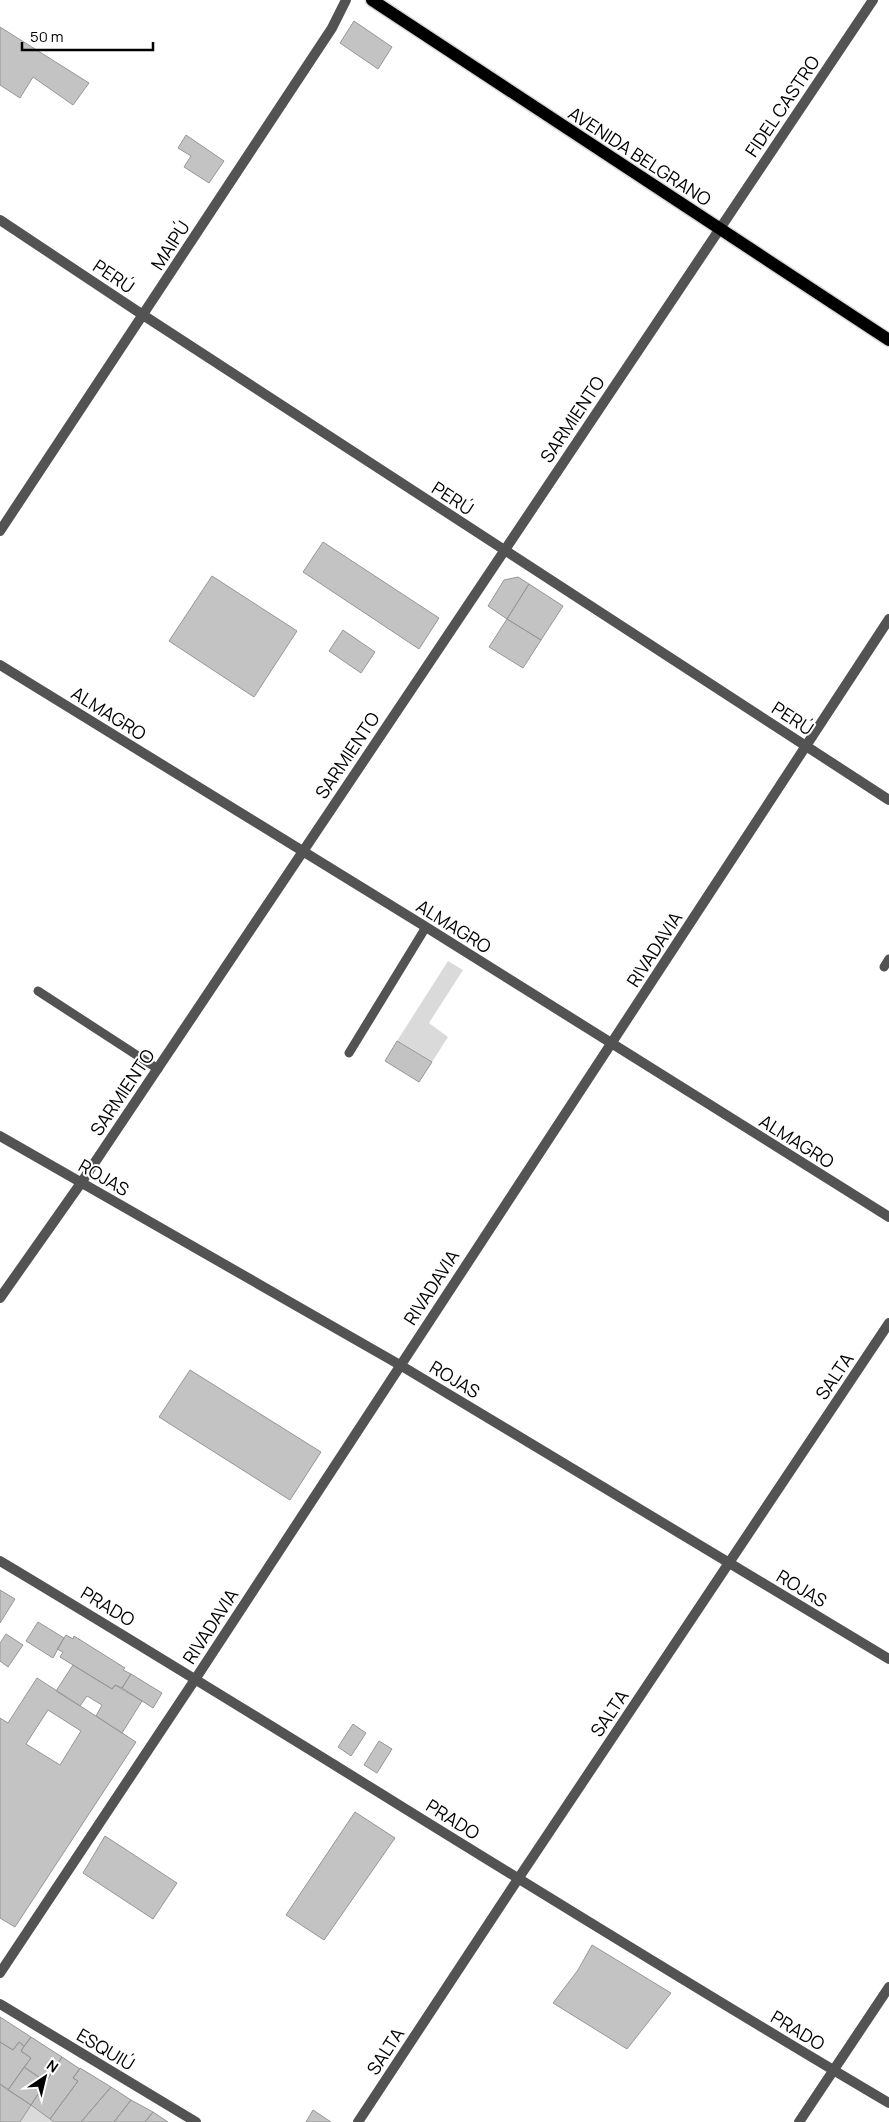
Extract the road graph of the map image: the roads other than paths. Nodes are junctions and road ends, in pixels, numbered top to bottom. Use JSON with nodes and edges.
{"nodes":[{"id":1,"x":346,"y":0,"type":"edge"},
{"id":2,"x":372,"y":0,"type":"edge"},
{"id":3,"x":873,"y":0,"type":"edge"},
{"id":4,"x":0,"y":220,"type":"edge"},
{"id":5,"x":719,"y":229,"type":"junction"},
{"id":6,"x":143,"y":315,"type":"junction"},
{"id":7,"x":889,"y":340,"type":"edge"},
{"id":8,"x":0,"y":531,"type":"edge"},
{"id":9,"x":503,"y":550,"type":"junction"},
{"id":10,"x":889,"y":619,"type":"edge"},
{"id":11,"x":0,"y":665,"type":"edge"},
{"id":12,"x":806,"y":746,"type":"junction"},
{"id":13,"x":889,"y":800,"type":"edge"},
{"id":14,"x":302,"y":851,"type":"junction"},
{"id":15,"x":426,"y":927,"type":"junction"},
{"id":16,"x":889,"y":959,"type":"edge"},
{"id":17,"x":884,"y":968,"type":"dead end"},
{"id":18,"x":38,"y":991,"type":"dead end"},
{"id":19,"x":610,"y":1044,"type":"junction"},
{"id":20,"x":349,"y":1053,"type":"dead end"},
{"id":21,"x":158,"y":1069,"type":"junction"},
{"id":22,"x":0,"y":1136,"type":"edge"},
{"id":23,"x":81,"y":1183,"type":"junction"},
{"id":24,"x":889,"y":1218,"type":"edge"},
{"id":25,"x":0,"y":1298,"type":"edge"},
{"id":26,"x":889,"y":1323,"type":"edge"},
{"id":27,"x":879,"y":1338,"type":"junction"},
{"id":28,"x":889,"y":1344,"type":"edge"},
{"id":29,"x":400,"y":1365,"type":"junction"},
{"id":30,"x":0,"y":1561,"type":"edge"},
{"id":31,"x":730,"y":1563,"type":"junction"},
{"id":32,"x":889,"y":1659,"type":"edge"},
{"id":33,"x":196,"y":1678,"type":"junction"},
{"id":34,"x":518,"y":1879,"type":"junction"},
{"id":35,"x":0,"y":1973,"type":"edge"},
{"id":36,"x":889,"y":1987,"type":"edge"},
{"id":37,"x":0,"y":2004,"type":"edge"},
{"id":38,"x":834,"y":2070,"type":"junction"},
{"id":39,"x":889,"y":2103,"type":"edge"},
{"id":40,"x":196,"y":2122,"type":"edge"},
{"id":41,"x":358,"y":2122,"type":"edge"},
{"id":42,"x":799,"y":2122,"type":"edge"}],
"edges":[{"from":1,"to":6,"type":"street","name":"MAIPÚ"},
{"from":2,"to":5,"type":"main road","name":"AVENIDA BELGRANO"},
{"from":3,"to":5,"type":"street","name":"FIDEL CASTRO"},
{"from":4,"to":6,"type":"street","name":"PERÚ"},
{"from":5,"to":7,"type":"main road","name":"AVENIDA BELGRANO"},
{"from":5,"to":9,"type":"street","name":"SARMIENTO"},
{"from":6,"to":8,"type":"street","name":"MAIPÚ"},
{"from":6,"to":9,"type":"street","name":"PERÚ"},
{"from":9,"to":12,"type":"street","name":"PERÚ"},
{"from":9,"to":14,"type":"street","name":"SARMIENTO"},
{"from":10,"to":12,"type":"street","name":"RIVADAVIA"},
{"from":11,"to":14,"type":"street","name":"ALMAGRO"},
{"from":12,"to":13,"type":"street","name":"PERÚ"},
{"from":12,"to":19,"type":"street","name":"RIVADAVIA"},
{"from":14,"to":15,"type":"street","name":"ALMAGRO"},
{"from":14,"to":21,"type":"street","name":"SARMIENTO"},
{"from":15,"to":19,"type":"street","name":"ALMAGRO"},
{"from":15,"to":20,"type":"lane"},
{"from":16,"to":17,"type":"lane"},
{"from":18,"to":21,"type":"lane"},
{"from":19,"to":24,"type":"street","name":"ALMAGRO"},
{"from":19,"to":29,"type":"street","name":"RIVADAVIA"},
{"from":21,"to":23,"type":"street","name":"SARMIENTO"},
{"from":22,"to":23,"type":"street","name":"ROJAS"},
{"from":23,"to":25,"type":"street","name":"SARMIENTO"},
{"from":23,"to":29,"type":"street","name":"ROJAS"},
{"from":26,"to":27,"type":"street","name":"SALTA"},
{"from":27,"to":28,"type":"street"},
{"from":27,"to":31,"type":"street","name":"SALTA"},
{"from":29,"to":31,"type":"street","name":"ROJAS"},
{"from":29,"to":33,"type":"street","name":"RIVADAVIA"},
{"from":30,"to":33,"type":"street","name":"PRADO"},
{"from":31,"to":32,"type":"street","name":"ROJAS"},
{"from":31,"to":34,"type":"street","name":"SALTA"},
{"from":33,"to":34,"type":"street","name":"PRADO"},
{"from":33,"to":35,"type":"street","name":"RIVADAVIA"},
{"from":34,"to":38,"type":"street","name":"PRADO"},
{"from":34,"to":41,"type":"street","name":"SALTA"},
{"from":36,"to":38,"type":"street"},
{"from":37,"to":40,"type":"street","name":"ESQUIÚ"},
{"from":38,"to":39,"type":"street","name":"PRADO"},
{"from":38,"to":42,"type":"street"}]}
